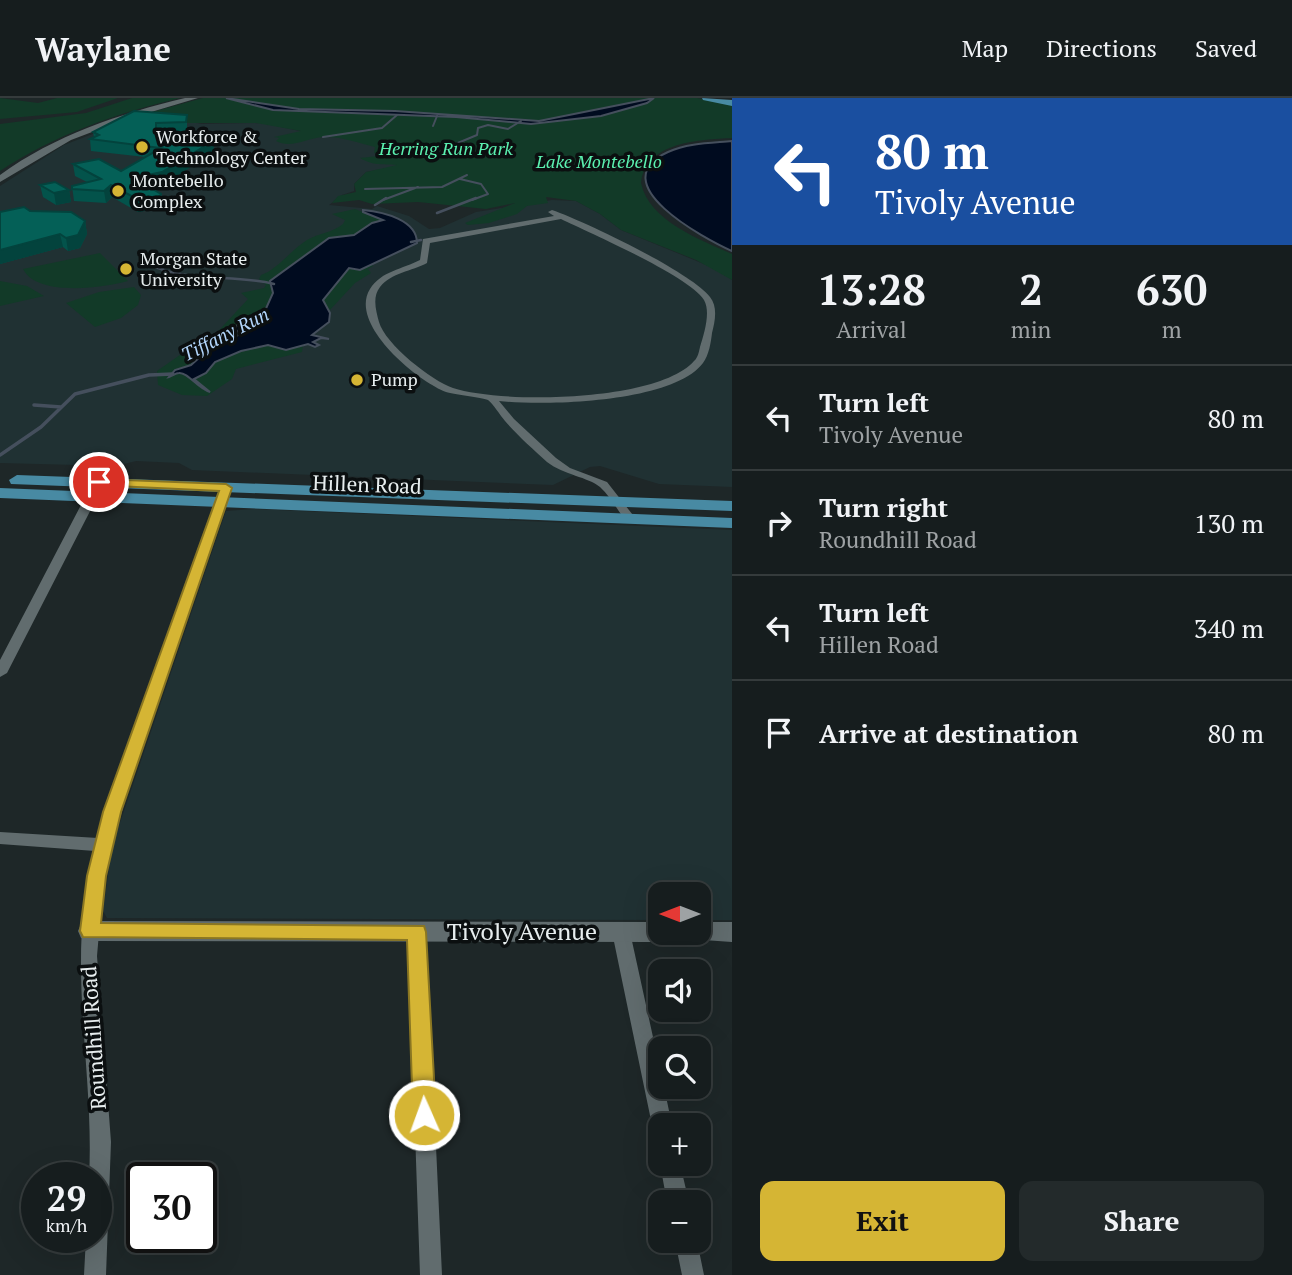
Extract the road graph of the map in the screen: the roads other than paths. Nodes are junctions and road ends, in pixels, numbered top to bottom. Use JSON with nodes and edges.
{"nodes":[{"id":1,"x":194,"y":98,"type":"edge"},
{"id":2,"x":706,"y":98,"type":"edge"},
{"id":3,"x":732,"y":103,"type":"edge"},
{"id":4,"x":0,"y":179,"type":"edge"},
{"id":5,"x":489,"y":396,"type":"junction"},
{"id":6,"x":0,"y":479,"type":"edge"},
{"id":7,"x":95,"y":490,"type":"junction"},
{"id":8,"x":0,"y":493,"type":"edge"},
{"id":9,"x":223,"y":495,"type":"junction"},
{"id":10,"x":616,"y":501,"type":"junction"},
{"id":11,"x":732,"y":506,"type":"edge"},
{"id":12,"x":630,"y":519,"type":"junction"},
{"id":13,"x":732,"y":523,"type":"edge"},
{"id":14,"x":0,"y":673,"type":"edge"},
{"id":15,"x":0,"y":838,"type":"edge"},
{"id":16,"x":103,"y":845,"type":"junction"},
{"id":17,"x":90,"y":931,"type":"junction"},
{"id":18,"x":416,"y":932,"type":"junction"},
{"id":19,"x":621,"y":932,"type":"junction"},
{"id":20,"x":648,"y":932,"type":"edge"},
{"id":21,"x":711,"y":932,"type":"edge"},
{"id":22,"x":732,"y":932,"type":"edge"},
{"id":23,"x":659,"y":1113,"type":"edge"},
{"id":24,"x":688,"y":1253,"type":"edge"},
{"id":25,"x":95,"y":1275,"type":"edge"},
{"id":26,"x":431,"y":1275,"type":"edge"},
{"id":27,"x":693,"y":1275,"type":"edge"}],
"edges":[{"from":1,"to":4,"type":"main road"},
{"from":2,"to":3,"type":"main road"},
{"from":5,"to":5,"type":"street"},
{"from":5,"to":10,"type":"street"},
{"from":6,"to":7,"type":"main road","name":"Hillen Road"},
{"from":7,"to":8,"type":"main road","name":"Hillen Road"},
{"from":7,"to":9,"type":"main road","name":"Hillen Road"},
{"from":7,"to":14,"type":"street"},
{"from":9,"to":10,"type":"main road","name":"Hillen Road"},
{"from":9,"to":12,"type":"main road","name":"Hillen Road"},
{"from":9,"to":16,"type":"street","name":"Roundhill Road"},
{"from":10,"to":11,"type":"main road","name":"Hillen Road"},
{"from":10,"to":12,"type":"street"},
{"from":12,"to":13,"type":"main road","name":"Hillen Road"},
{"from":15,"to":16,"type":"street"},
{"from":16,"to":17,"type":"street","name":"Roundhill Road"},
{"from":17,"to":18,"type":"main road","name":"Tivoly Avenue"},
{"from":17,"to":25,"type":"street","name":"Roundhill Road"},
{"from":18,"to":19,"type":"main road","name":"Tivoly Avenue"},
{"from":18,"to":26,"type":"street"},
{"from":19,"to":20,"type":"main road","name":"Tivoly Avenue"},
{"from":19,"to":23,"type":"street"},
{"from":21,"to":22,"type":"main road"},
{"from":24,"to":27,"type":"street"}]}
